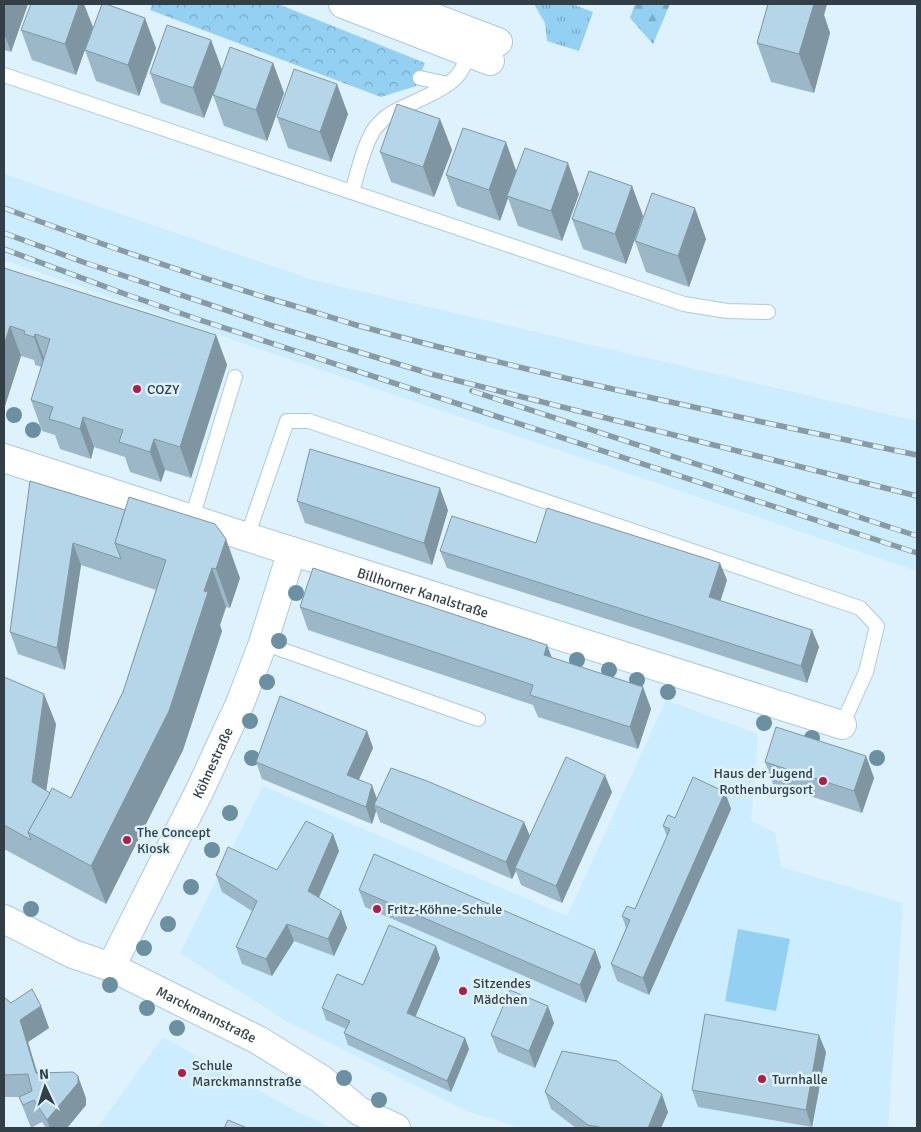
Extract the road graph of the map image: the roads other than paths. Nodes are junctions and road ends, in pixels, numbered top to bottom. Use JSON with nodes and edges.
{"nodes":[{"id":1,"x":342,"y":4,"type":"edge"},
{"id":2,"x":398,"y":4,"type":"edge"},
{"id":3,"x":478,"y":45,"type":"junction"},
{"id":4,"x":4,"y":74,"type":"edge"},
{"id":5,"x":420,"y":78,"type":"dead end"},
{"id":6,"x":448,"y":84,"type":"junction"},
{"id":7,"x":352,"y":192,"type":"junction"},
{"id":8,"x":768,"y":312,"type":"dead end"},
{"id":9,"x":235,"y":377,"type":"dead end"},
{"id":10,"x":4,"y":458,"type":"edge"},
{"id":11,"x":192,"y":518,"type":"junction"},
{"id":12,"x":247,"y":537,"type":"junction"},
{"id":13,"x":292,"y":551,"type":"junction"},
{"id":14,"x":263,"y":643,"type":"junction"},
{"id":15,"x":478,"y":719,"type":"dead end"},
{"id":16,"x":842,"y":725,"type":"joint"},
{"id":17,"x":4,"y":919,"type":"edge"},
{"id":18,"x":111,"y":967,"type":"junction"},
{"id":19,"x":396,"y":1128,"type":"edge"}],
"edges":[{"from":1,"to":3,"type":"street"},
{"from":2,"to":3,"type":"street"},
{"from":3,"to":6,"type":"lane"},
{"from":4,"to":7,"type":"lane"},
{"from":5,"to":6,"type":"lane"},
{"from":6,"to":7,"type":"lane"},
{"from":7,"to":8,"type":"lane"},
{"from":9,"to":11,"type":"lane"},
{"from":10,"to":11,"type":"street","name":"Billhorner Kanalstraße"},
{"from":11,"to":12,"type":"street","name":"Billhorner Kanalstraße"},
{"from":12,"to":13,"type":"street","name":"Billhorner Kanalstraße"},
{"from":12,"to":16,"type":"lane"},
{"from":13,"to":14,"type":"street","name":"Köhnestraße"},
{"from":13,"to":16,"type":"street","name":"Billhorner Kanalstraße"},
{"from":14,"to":15,"type":"lane"},
{"from":14,"to":18,"type":"street","name":"Köhnestraße"},
{"from":17,"to":18,"type":"street","name":"Marckmannstraße"},
{"from":18,"to":19,"type":"street","name":"Marckmannstraße"}]}
